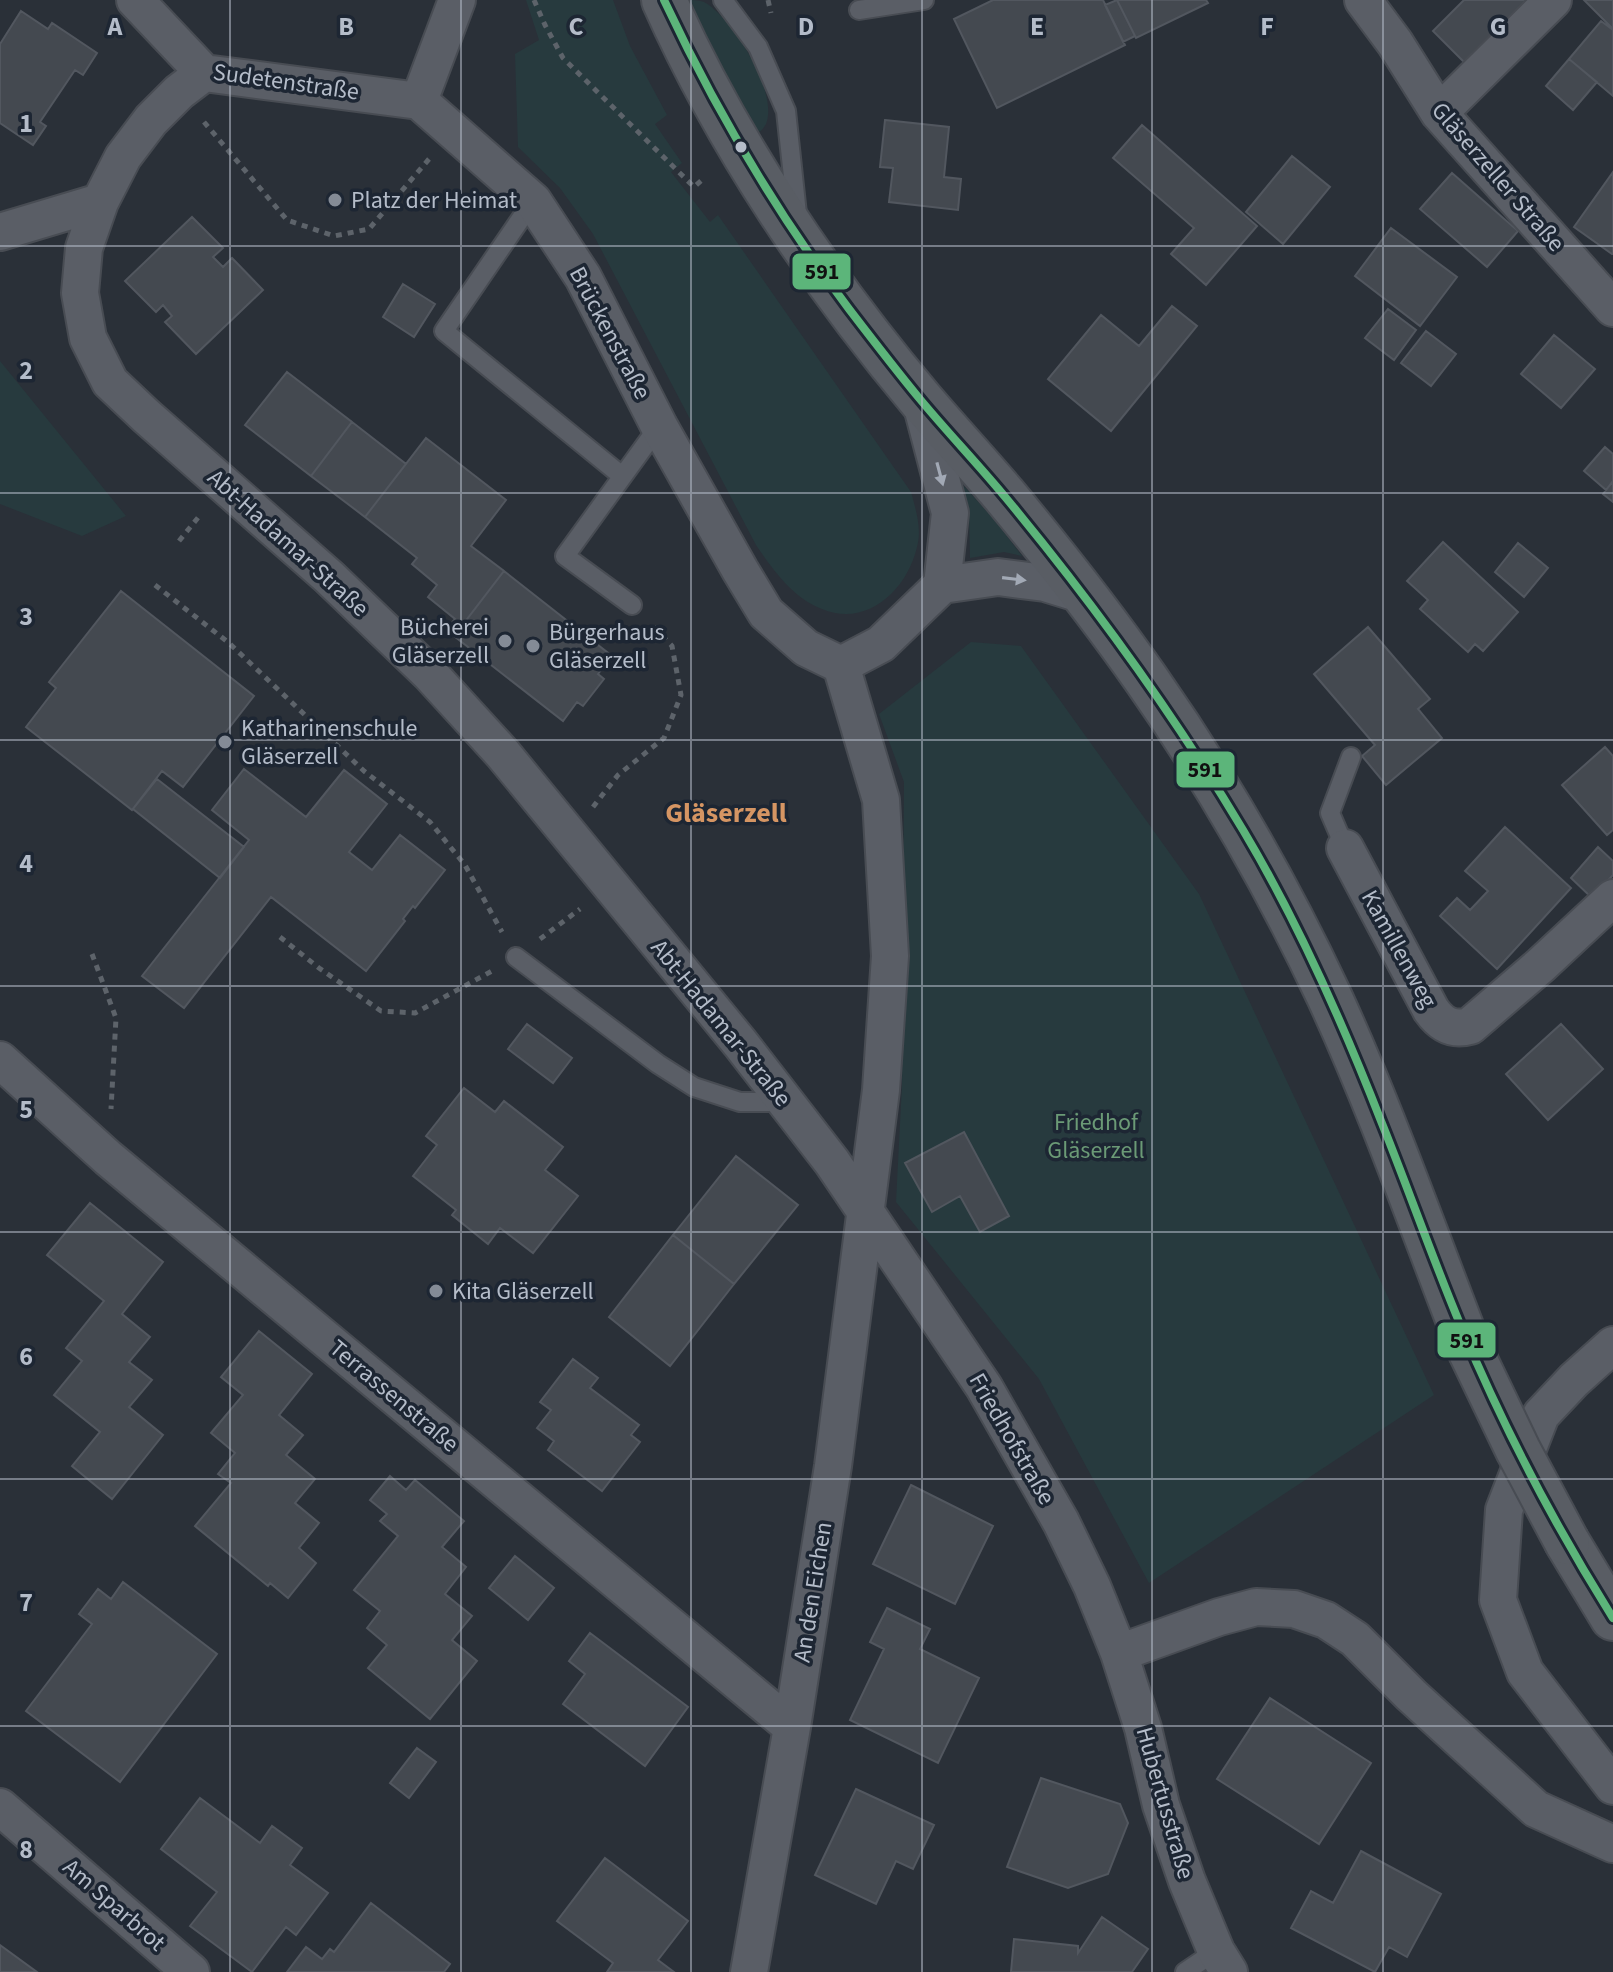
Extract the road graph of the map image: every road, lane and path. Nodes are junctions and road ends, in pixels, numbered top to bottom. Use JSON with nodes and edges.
{"nodes":[{"id":1,"x":135,"y":0,"type":"edge"},
{"id":2,"x":457,"y":0,"type":"edge"},
{"id":3,"x":534,"y":0,"type":"edge"},
{"id":4,"x":664,"y":0,"type":"edge"},
{"id":5,"x":723,"y":0,"type":"edge"},
{"id":6,"x":924,"y":0,"type":"edge"},
{"id":7,"x":1363,"y":0,"type":"edge"},
{"id":8,"x":1553,"y":0,"type":"edge"},
{"id":9,"x":859,"y":10,"type":"dead end"},
{"id":10,"x":192,"y":82,"type":"junction"},
{"id":11,"x":419,"y":101,"type":"junction"},
{"id":12,"x":1439,"y":113,"type":"junction"},
{"id":13,"x":452,"y":130,"type":"junction"},
{"id":14,"x":703,"y":179,"type":"dead end"},
{"id":15,"x":533,"y":201,"type":"junction"},
{"id":16,"x":100,"y":202,"type":"junction"},
{"id":17,"x":0,"y":232,"type":"edge"},
{"id":18,"x":800,"y":241,"type":"junction"},
{"id":19,"x":1613,"y":308,"type":"edge"},
{"id":20,"x":920,"y":398,"type":"junction"},
{"id":21,"x":659,"y":426,"type":"junction"},
{"id":22,"x":622,"y":476,"type":"junction"},
{"id":23,"x":155,"y":585,"type":"dead end"},
{"id":24,"x":942,"y":585,"type":"junction"},
{"id":25,"x":1084,"y":595,"type":"junction"},
{"id":26,"x":632,"y":605,"type":"joint"},
{"id":27,"x":841,"y":665,"type":"junction"},
{"id":28,"x":1351,"y":757,"type":"dead end"},
{"id":29,"x":618,"y":775,"type":"dead end"},
{"id":30,"x":1345,"y":848,"type":"joint"},
{"id":31,"x":1613,"y":898,"type":"edge"},
{"id":32,"x":577,"y":912,"type":"dead end"},
{"id":33,"x":551,"y":931,"type":"dead end"},
{"id":34,"x":280,"y":937,"type":"dead end"},
{"id":35,"x":92,"y":954,"type":"dead end"},
{"id":36,"x":516,"y":957,"type":"junction"},
{"id":37,"x":0,"y":1060,"type":"edge"},
{"id":38,"x":786,"y":1102,"type":"junction"},
{"id":39,"x":108,"y":1158,"type":"junction"},
{"id":40,"x":866,"y":1210,"type":"junction"},
{"id":41,"x":1613,"y":1345,"type":"edge"},
{"id":42,"x":1613,"y":1618,"type":"edge"},
{"id":43,"x":1119,"y":1653,"type":"junction"},
{"id":44,"x":792,"y":1727,"type":"junction"},
{"id":45,"x":1613,"y":1786,"type":"edge"},
{"id":46,"x":0,"y":1807,"type":"edge"},
{"id":47,"x":1613,"y":1844,"type":"edge"},
{"id":48,"x":1222,"y":1962,"type":"edge"},
{"id":49,"x":191,"y":1972,"type":"edge"},
{"id":50,"x":749,"y":1972,"type":"edge"},
{"id":51,"x":1185,"y":1972,"type":"edge"}],
"edges":[{"from":1,"to":10,"type":"street","name":"Sudetenstraße"},
{"from":2,"to":11,"type":"street"},
{"from":3,"to":14,"type":"path"},
{"from":4,"to":18,"type":"main road"},
{"from":5,"to":18,"type":"lane"},
{"from":6,"to":9,"type":"lane"},
{"from":7,"to":12,"type":"street","name":"Gläserzeller Straße"},
{"from":8,"to":12,"type":"street"},
{"from":10,"to":11,"type":"street","name":"Sudetenstraße"},
{"from":10,"to":13,"type":"path"},
{"from":10,"to":16,"type":"street","name":"Abt-Hadamar-Straße"},
{"from":11,"to":13,"type":"street","name":"Brückenstraße"},
{"from":12,"to":19,"type":"street","name":"Gläserzeller Straße"},
{"from":13,"to":15,"type":"street","name":"Brückenstraße"},
{"from":15,"to":21,"type":"street","name":"Brückenstraße"},
{"from":15,"to":22,"type":"lane"},
{"from":16,"to":17,"type":"street"},
{"from":16,"to":38,"type":"street","name":"Abt-Hadamar-Straße"},
{"from":18,"to":20,"type":"main road"},
{"from":20,"to":24,"type":"street","one_way":true},
{"from":20,"to":25,"type":"main road"},
{"from":21,"to":22,"type":"lane"},
{"from":21,"to":27,"type":"street","name":"Brückenstraße"},
{"from":22,"to":26,"type":"lane"},
{"from":23,"to":36,"type":"path"},
{"from":24,"to":25,"type":"street","one_way":true},
{"from":24,"to":27,"type":"street"},
{"from":25,"to":42,"type":"main road","bridge":true},
{"from":26,"to":29,"type":"path"},
{"from":27,"to":40,"type":"street"},
{"from":28,"to":30,"type":"lane"},
{"from":30,"to":31,"type":"street","name":"Kamillenweg"},
{"from":32,"to":33,"type":"path"},
{"from":34,"to":36,"type":"path"},
{"from":35,"to":39,"type":"path"},
{"from":36,"to":38,"type":"lane"},
{"from":37,"to":39,"type":"street","name":"Terrassenstraße"},
{"from":38,"to":40,"type":"street","name":"Abt-Hadamar-Straße"},
{"from":39,"to":44,"type":"street","name":"Terrassenstraße"},
{"from":40,"to":43,"type":"street","name":"Friedhofstraße"},
{"from":40,"to":44,"type":"street","name":"An den Eichen"},
{"from":41,"to":45,"type":"street"},
{"from":43,"to":47,"type":"street"},
{"from":43,"to":48,"type":"street","name":"Hubertusstraße"},
{"from":44,"to":50,"type":"street","name":"An den Eichen"},
{"from":46,"to":49,"type":"street","name":"Am Sparbrot"},
{"from":48,"to":51,"type":"lane","name":"Hubertusstraße"}]}
